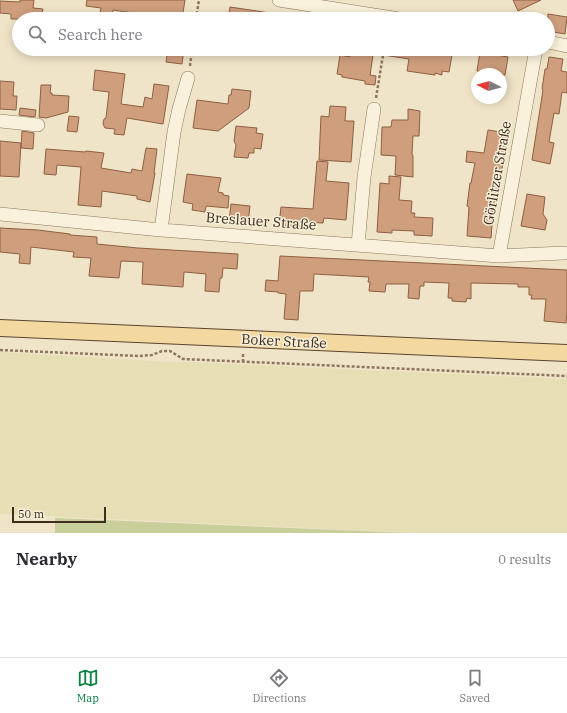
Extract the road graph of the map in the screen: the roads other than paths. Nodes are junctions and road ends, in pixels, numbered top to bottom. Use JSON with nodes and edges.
{"nodes":[{"id":1,"x":279,"y":0,"type":"edge"},
{"id":2,"x":329,"y":4,"type":"edge"},
{"id":3,"x":366,"y":12,"type":"edge"},
{"id":4,"x":555,"y":43,"type":"edge"},
{"id":5,"x":567,"y":46,"type":"edge"},
{"id":6,"x":535,"y":56,"type":"edge"},
{"id":7,"x":188,"y":78,"type":"road end"},
{"id":8,"x":374,"y":108,"type":"road end"},
{"id":9,"x":0,"y":121,"type":"edge"},
{"id":10,"x":38,"y":125,"type":"dead end"},
{"id":11,"x":0,"y":214,"type":"edge"},
{"id":12,"x":162,"y":230,"type":"junction"},
{"id":13,"x":358,"y":245,"type":"junction"},
{"id":14,"x":564,"y":253,"type":"dead end"},
{"id":15,"x":499,"y":256,"type":"junction"},
{"id":16,"x":0,"y":328,"type":"edge"},
{"id":17,"x":567,"y":353,"type":"edge"}],
"edges":[{"from":1,"to":2,"type":"street"},
{"from":2,"to":3,"type":"street"},
{"from":4,"to":5,"type":"street"},
{"from":6,"to":15,"type":"street","name":"Görlitzer Straße"},
{"from":7,"to":12,"type":"street"},
{"from":8,"to":13,"type":"street"},
{"from":9,"to":10,"type":"street"},
{"from":11,"to":12,"type":"street","name":"Breslauer Straße"},
{"from":12,"to":13,"type":"street","name":"Breslauer Straße"},
{"from":13,"to":15,"type":"street","name":"Breslauer Straße"},
{"from":14,"to":15,"type":"street","name":"Breslauer Straße"},
{"from":16,"to":17,"type":"main road","name":"Boker Straße"}]}
